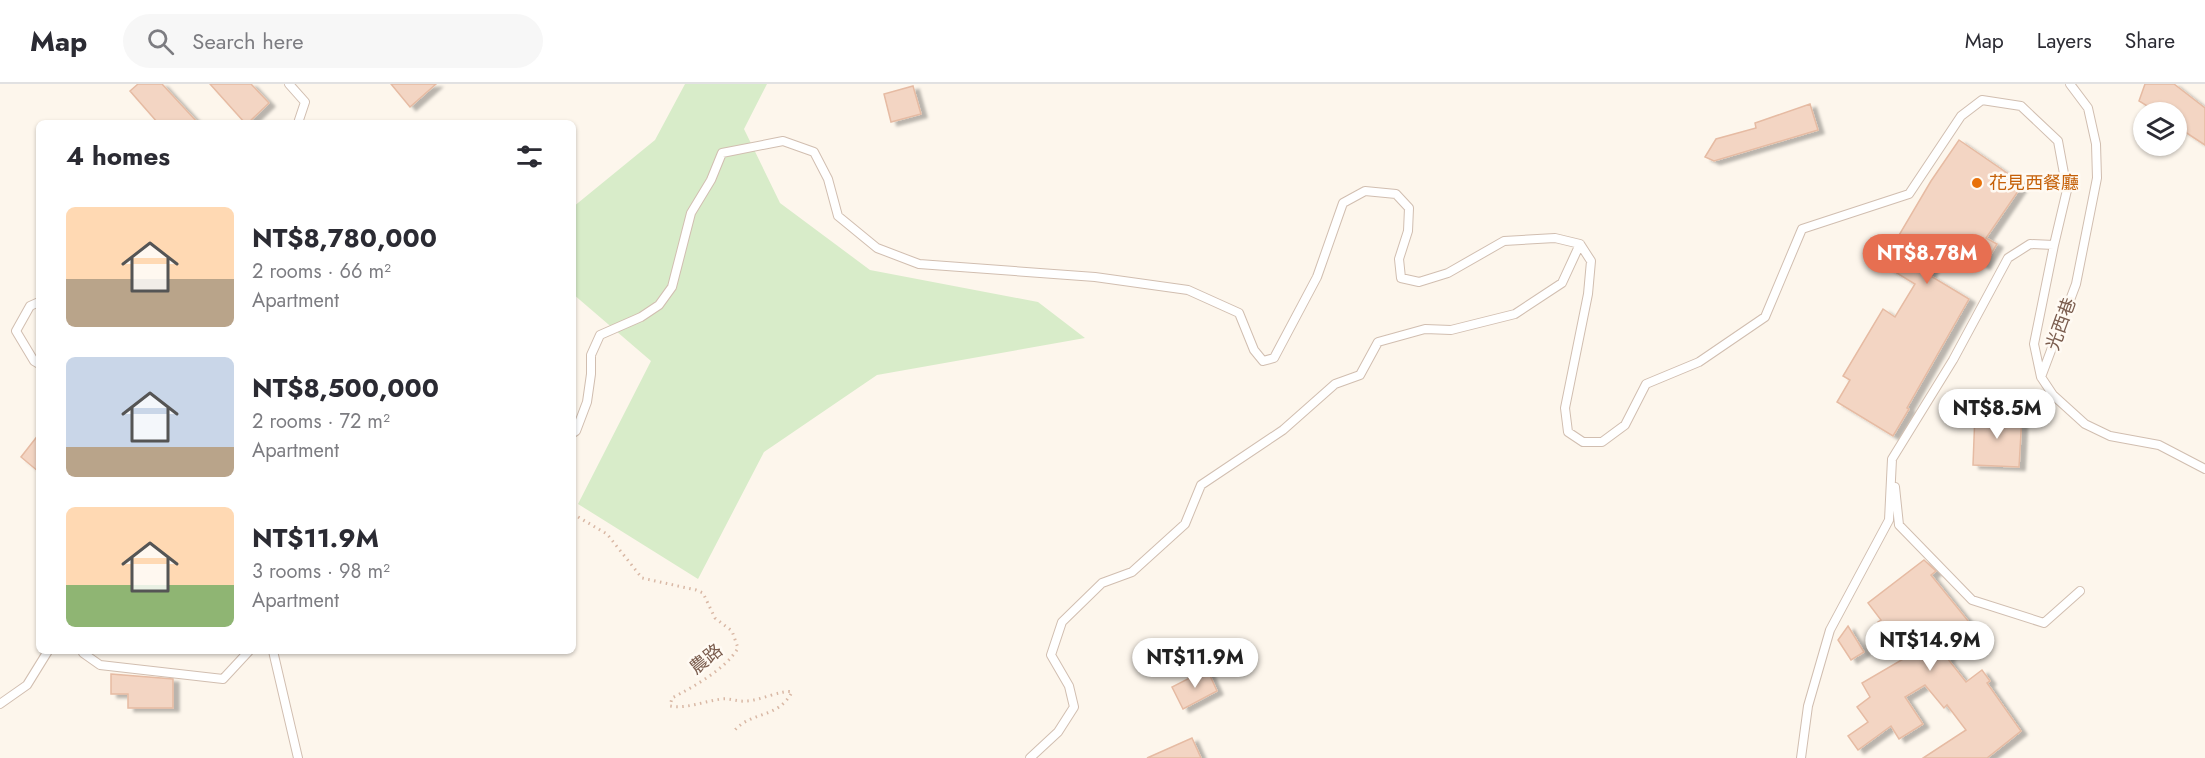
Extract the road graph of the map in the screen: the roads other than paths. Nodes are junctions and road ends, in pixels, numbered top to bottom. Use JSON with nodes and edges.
{"nodes":[{"id":1,"x":289,"y":84,"type":"edge"},
{"id":2,"x":2070,"y":84,"type":"edge"},
{"id":3,"x":299,"y":120,"type":"edge"},
{"id":4,"x":1580,"y":244,"type":"junction"},
{"id":5,"x":2054,"y":245,"type":"junction"},
{"id":6,"x":36,"y":303,"type":"edge"},
{"id":7,"x":36,"y":362,"type":"edge"},
{"id":8,"x":2041,"y":377,"type":"junction"},
{"id":9,"x":576,"y":431,"type":"edge"},
{"id":10,"x":1892,"y":459,"type":"junction"},
{"id":11,"x":2205,"y":469,"type":"edge"},
{"id":12,"x":2080,"y":591,"type":"dead end"},
{"id":13,"x":46,"y":654,"type":"edge"},
{"id":14,"x":83,"y":654,"type":"edge"},
{"id":15,"x":246,"y":654,"type":"edge"},
{"id":16,"x":274,"y":654,"type":"edge"},
{"id":17,"x":0,"y":704,"type":"edge"},
{"id":18,"x":298,"y":758,"type":"edge"},
{"id":19,"x":1030,"y":758,"type":"edge"},
{"id":20,"x":1801,"y":758,"type":"edge"}],
"edges":[{"from":1,"to":3,"type":"lane"},
{"from":2,"to":8,"type":"lane","name":"光西巷"},
{"from":4,"to":5,"type":"lane"},
{"from":4,"to":9,"type":"lane"},
{"from":4,"to":19,"type":"lane"},
{"from":5,"to":8,"type":"lane"},
{"from":5,"to":10,"type":"lane"},
{"from":6,"to":7,"type":"lane"},
{"from":8,"to":11,"type":"lane"},
{"from":10,"to":12,"type":"lane"},
{"from":10,"to":20,"type":"lane"},
{"from":13,"to":17,"type":"lane"},
{"from":14,"to":15,"type":"lane"},
{"from":16,"to":18,"type":"lane"}]}
